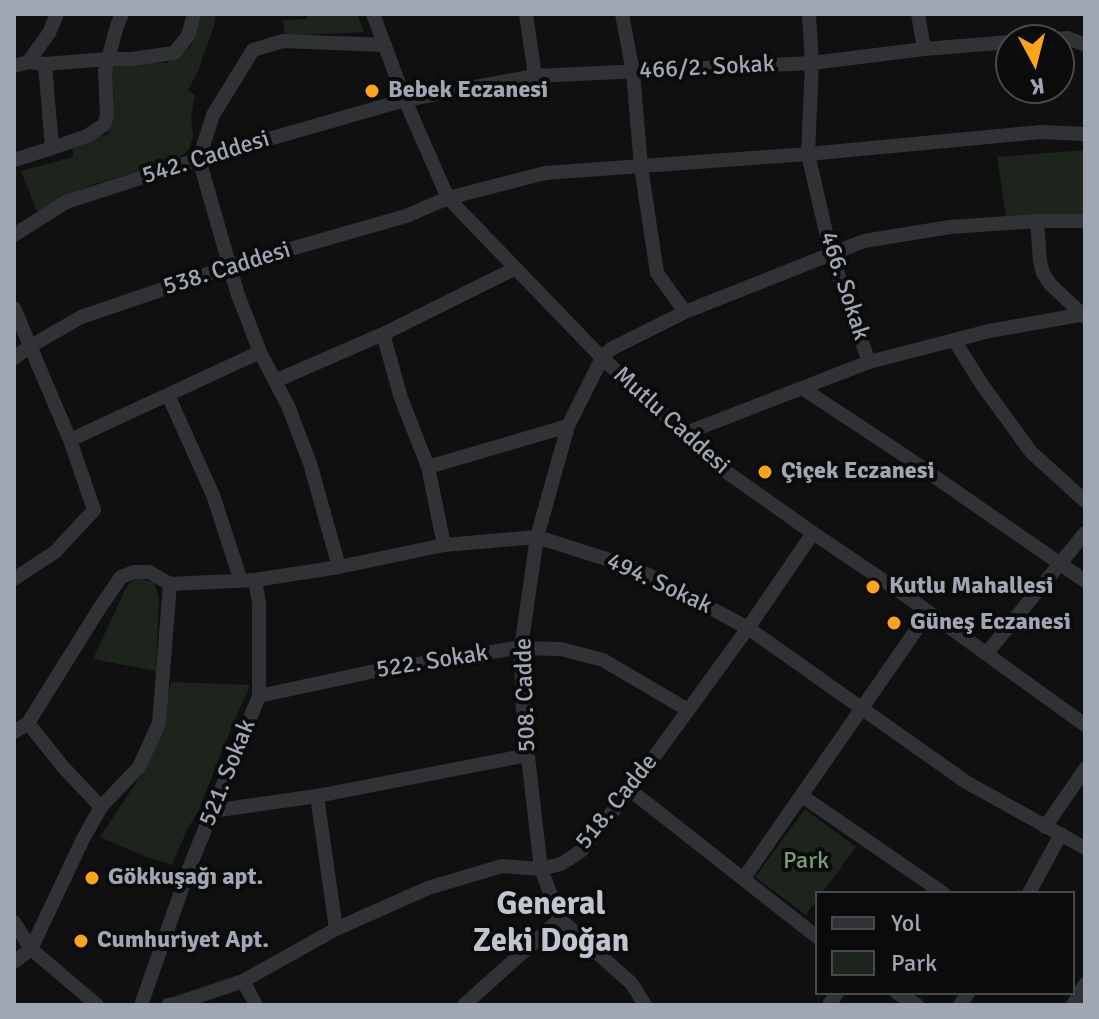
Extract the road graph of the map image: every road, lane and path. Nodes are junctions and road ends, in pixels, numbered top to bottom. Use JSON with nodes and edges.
{"nodes":[{"id":1,"x":57,"y":14,"type":"edge"},
{"id":2,"x":122,"y":14,"type":"edge"},
{"id":3,"x":194,"y":14,"type":"edge"},
{"id":4,"x":373,"y":14,"type":"edge"},
{"id":5,"x":526,"y":14,"type":"edge"},
{"id":6,"x":622,"y":14,"type":"edge"},
{"id":7,"x":809,"y":14,"type":"edge"},
{"id":8,"x":918,"y":14,"type":"edge"},
{"id":9,"x":995,"y":43,"type":"edge"},
{"id":10,"x":385,"y":45,"type":"junction"},
{"id":11,"x":924,"y":49,"type":"junction"},
{"id":12,"x":108,"y":59,"type":"junction"},
{"id":13,"x":812,"y":63,"type":"junction"},
{"id":14,"x":21,"y":64,"type":"edge"},
{"id":15,"x":45,"y":64,"type":"junction"},
{"id":16,"x":633,"y":72,"type":"junction"},
{"id":17,"x":535,"y":76,"type":"junction"},
{"id":18,"x":405,"y":100,"type":"junction"},
{"id":19,"x":1085,"y":134,"type":"edge"},
{"id":20,"x":52,"y":148,"type":"junction"},
{"id":21,"x":808,"y":154,"type":"junction"},
{"id":22,"x":199,"y":159,"type":"junction"},
{"id":23,"x":14,"y":160,"type":"edge"},
{"id":24,"x":641,"y":167,"type":"junction"},
{"id":25,"x":448,"y":198,"type":"junction"},
{"id":26,"x":1037,"y":221,"type":"junction"},
{"id":27,"x":1085,"y":221,"type":"edge"},
{"id":28,"x":14,"y":235,"type":"edge"},
{"id":29,"x":831,"y":254,"type":"junction"},
{"id":30,"x":231,"y":266,"type":"junction"},
{"id":31,"x":514,"y":269,"type":"junction"},
{"id":32,"x":14,"y":308,"type":"edge"},
{"id":33,"x":685,"y":312,"type":"junction"},
{"id":34,"x":1084,"y":315,"type":"edge"},
{"id":35,"x":383,"y":334,"type":"junction"},
{"id":36,"x":954,"y":340,"type":"junction"},
{"id":37,"x":29,"y":347,"type":"junction"},
{"id":38,"x":260,"y":352,"type":"junction"},
{"id":39,"x":14,"y":358,"type":"edge"},
{"id":40,"x":602,"y":358,"type":"junction"},
{"id":41,"x":869,"y":362,"type":"junction"},
{"id":42,"x":275,"y":381,"type":"junction"},
{"id":43,"x":802,"y":388,"type":"junction"},
{"id":44,"x":168,"y":395,"type":"junction"},
{"id":45,"x":568,"y":426,"type":"junction"},
{"id":46,"x":686,"y":433,"type":"junction"},
{"id":47,"x":70,"y":440,"type":"junction"},
{"id":48,"x":428,"y":467,"type":"junction"},
{"id":49,"x":1085,"y":501,"type":"edge"},
{"id":50,"x":813,"y":533,"type":"junction"},
{"id":51,"x":1085,"y":533,"type":"edge"},
{"id":52,"x":537,"y":537,"type":"junction"},
{"id":53,"x":444,"y":545,"type":"junction"},
{"id":54,"x":1062,"y":564,"type":"junction"},
{"id":55,"x":339,"y":567,"type":"junction"},
{"id":56,"x":14,"y":579,"type":"edge"},
{"id":57,"x":248,"y":580,"type":"junction"},
{"id":58,"x":1085,"y":581,"type":"edge"},
{"id":59,"x":170,"y":584,"type":"junction"},
{"id":60,"x":928,"y":613,"type":"junction"},
{"id":61,"x":748,"y":628,"type":"junction"},
{"id":62,"x":521,"y":648,"type":"junction"},
{"id":63,"x":986,"y":654,"type":"junction"},
{"id":64,"x":259,"y":696,"type":"junction"},
{"id":65,"x":688,"y":710,"type":"junction"},
{"id":66,"x":862,"y":710,"type":"junction"},
{"id":67,"x":28,"y":723,"type":"junction"},
{"id":68,"x":1085,"y":725,"type":"edge"},
{"id":69,"x":14,"y":732,"type":"edge"},
{"id":70,"x":528,"y":755,"type":"junction"},
{"id":71,"x":1085,"y":769,"type":"edge"},
{"id":72,"x":630,"y":790,"type":"junction"},
{"id":73,"x":317,"y":796,"type":"junction"},
{"id":74,"x":802,"y":796,"type":"junction"},
{"id":75,"x":101,"y":807,"type":"junction"},
{"id":76,"x":212,"y":811,"type":"junction"},
{"id":77,"x":1045,"y":827,"type":"junction"},
{"id":78,"x":1061,"y":834,"type":"junction"},
{"id":79,"x":1085,"y":848,"type":"edge"},
{"id":80,"x":541,"y":869,"type":"junction"},
{"id":81,"x":744,"y":878,"type":"junction"},
{"id":82,"x":940,"y":891,"type":"edge"},
{"id":83,"x":1030,"y":891,"type":"edge"},
{"id":84,"x":560,"y":919,"type":"junction"},
{"id":85,"x":14,"y":922,"type":"edge"},
{"id":86,"x":336,"y":929,"type":"junction"},
{"id":87,"x":815,"y":935,"type":"edge"},
{"id":88,"x":31,"y":949,"type":"junction"},
{"id":89,"x":14,"y":962,"type":"edge"},
{"id":90,"x":243,"y":981,"type":"junction"},
{"id":91,"x":1085,"y":984,"type":"edge"},
{"id":92,"x":469,"y":1003,"type":"edge"},
{"id":93,"x":97,"y":1005,"type":"edge"},
{"id":94,"x":141,"y":1005,"type":"edge"},
{"id":95,"x":168,"y":1005,"type":"edge"},
{"id":96,"x":256,"y":1005,"type":"edge"},
{"id":97,"x":645,"y":1005,"type":"edge"},
{"id":98,"x":1073,"y":1005,"type":"edge"}],
"edges":[{"from":1,"to":14,"type":"street"},
{"from":2,"to":12,"type":"street"},
{"from":3,"to":12,"type":"street"},
{"from":4,"to":10,"type":"street","name":"Mutlu Caddesi"},
{"from":5,"to":17,"type":"street"},
{"from":6,"to":16,"type":"street"},
{"from":7,"to":13,"type":"street","name":"466. Sokak"},
{"from":8,"to":11,"type":"street"},
{"from":9,"to":11,"type":"street","name":"466/2. Sokak"},
{"from":10,"to":18,"type":"street","name":"Mutlu Caddesi"},
{"from":10,"to":22,"type":"street"},
{"from":11,"to":13,"type":"street","name":"466/2. Sokak"},
{"from":12,"to":15,"type":"street"},
{"from":12,"to":20,"type":"street"},
{"from":13,"to":16,"type":"street","name":"466/2. Sokak"},
{"from":13,"to":21,"type":"street","name":"466. Sokak"},
{"from":14,"to":15,"type":"street"},
{"from":15,"to":20,"type":"street"},
{"from":16,"to":17,"type":"street","name":"466/2. Sokak"},
{"from":16,"to":24,"type":"street"},
{"from":17,"to":18,"type":"street","name":"466/2. Sokak"},
{"from":18,"to":22,"type":"street","name":"542. Caddesi"},
{"from":18,"to":25,"type":"street","name":"Mutlu Caddesi"},
{"from":19,"to":21,"type":"street","name":"538. Caddesi"},
{"from":20,"to":23,"type":"street"},
{"from":21,"to":24,"type":"street","name":"538. Caddesi"},
{"from":21,"to":29,"type":"street","name":"466. Sokak"},
{"from":22,"to":28,"type":"street","name":"542. Caddesi"},
{"from":22,"to":30,"type":"street"},
{"from":24,"to":25,"type":"street","name":"538. Caddesi"},
{"from":24,"to":33,"type":"street"},
{"from":25,"to":30,"type":"street","name":"538. Caddesi"},
{"from":25,"to":31,"type":"street","name":"Mutlu Caddesi"},
{"from":26,"to":27,"type":"street"},
{"from":26,"to":29,"type":"street"},
{"from":26,"to":34,"type":"street"},
{"from":29,"to":33,"type":"street"},
{"from":29,"to":41,"type":"street","name":"466. Sokak"},
{"from":30,"to":37,"type":"street","name":"538. Caddesi"},
{"from":30,"to":38,"type":"street"},
{"from":31,"to":35,"type":"street"},
{"from":31,"to":40,"type":"street","name":"Mutlu Caddesi"},
{"from":32,"to":37,"type":"street"},
{"from":33,"to":40,"type":"street"},
{"from":34,"to":36,"type":"street"},
{"from":35,"to":42,"type":"street"},
{"from":35,"to":48,"type":"street"},
{"from":36,"to":41,"type":"street"},
{"from":36,"to":49,"type":"street"},
{"from":37,"to":39,"type":"street","name":"538. Caddesi"},
{"from":37,"to":47,"type":"street"},
{"from":38,"to":42,"type":"street"},
{"from":38,"to":44,"type":"street"},
{"from":40,"to":45,"type":"street","name":"508. Cadde"},
{"from":40,"to":46,"type":"street","name":"Mutlu Caddesi"},
{"from":41,"to":43,"type":"street","name":"466. Sokak"},
{"from":42,"to":55,"type":"street"},
{"from":43,"to":46,"type":"street","name":"466. Sokak"},
{"from":43,"to":54,"type":"street"},
{"from":44,"to":47,"type":"street"},
{"from":44,"to":57,"type":"street","name":"521. Sokak"},
{"from":45,"to":48,"type":"street"},
{"from":45,"to":52,"type":"street","name":"508. Cadde"},
{"from":46,"to":50,"type":"street","name":"Mutlu Caddesi"},
{"from":47,"to":56,"type":"street"},
{"from":48,"to":53,"type":"street"},
{"from":50,"to":60,"type":"street","name":"Mutlu Caddesi"},
{"from":50,"to":61,"type":"street","name":"518. Cadde"},
{"from":51,"to":54,"type":"street"},
{"from":52,"to":53,"type":"street","name":"494. Sokak"},
{"from":52,"to":61,"type":"street","name":"494. Sokak"},
{"from":52,"to":62,"type":"street","name":"508. Cadde"},
{"from":53,"to":55,"type":"street","name":"494. Sokak"},
{"from":54,"to":58,"type":"street"},
{"from":54,"to":63,"type":"street"},
{"from":55,"to":57,"type":"street","name":"494. Sokak"},
{"from":57,"to":59,"type":"street","name":"494. Sokak"},
{"from":57,"to":64,"type":"street","name":"521. Sokak"},
{"from":59,"to":67,"type":"street"},
{"from":59,"to":75,"type":"street"},
{"from":60,"to":63,"type":"street","name":"Mutlu Caddesi"},
{"from":60,"to":66,"type":"street"},
{"from":61,"to":65,"type":"street","name":"518. Cadde"},
{"from":61,"to":66,"type":"street","name":"494. Sokak"},
{"from":62,"to":64,"type":"street","name":"522. Sokak"},
{"from":62,"to":65,"type":"street","name":"522. Sokak"},
{"from":62,"to":70,"type":"street","name":"508. Cadde"},
{"from":63,"to":68,"type":"street","name":"Mutlu Caddesi"},
{"from":64,"to":76,"type":"street","name":"521. Sokak"},
{"from":65,"to":72,"type":"street","name":"518. Cadde"},
{"from":66,"to":74,"type":"street"},
{"from":66,"to":77,"type":"street","name":"494. Sokak"},
{"from":67,"to":69,"type":"street"},
{"from":67,"to":75,"type":"street"},
{"from":70,"to":73,"type":"street"},
{"from":70,"to":80,"type":"street","name":"508. Cadde"},
{"from":71,"to":77,"type":"street"},
{"from":72,"to":80,"type":"street","name":"518. Cadde"},
{"from":72,"to":81,"type":"street"},
{"from":73,"to":76,"type":"street"},
{"from":73,"to":86,"type":"street"},
{"from":74,"to":81,"type":"street"},
{"from":74,"to":82,"type":"street"},
{"from":75,"to":88,"type":"street"},
{"from":76,"to":94,"type":"street","name":"521. Sokak"},
{"from":77,"to":78,"type":"street","name":"494. Sokak"},
{"from":78,"to":79,"type":"street","name":"494. Sokak"},
{"from":78,"to":83,"type":"street"},
{"from":80,"to":84,"type":"street","name":"508. Cadde"},
{"from":80,"to":86,"type":"street","name":"518. Cadde"},
{"from":81,"to":87,"type":"street"},
{"from":84,"to":92,"type":"street"},
{"from":84,"to":97,"type":"street","name":"508. Cadde"},
{"from":85,"to":88,"type":"street"},
{"from":86,"to":90,"type":"street","name":"518. Cadde"},
{"from":88,"to":89,"type":"street"},
{"from":88,"to":93,"type":"street"},
{"from":90,"to":95,"type":"street","name":"518. Cadde"},
{"from":90,"to":96,"type":"street"},
{"from":91,"to":98,"type":"street"}]}
